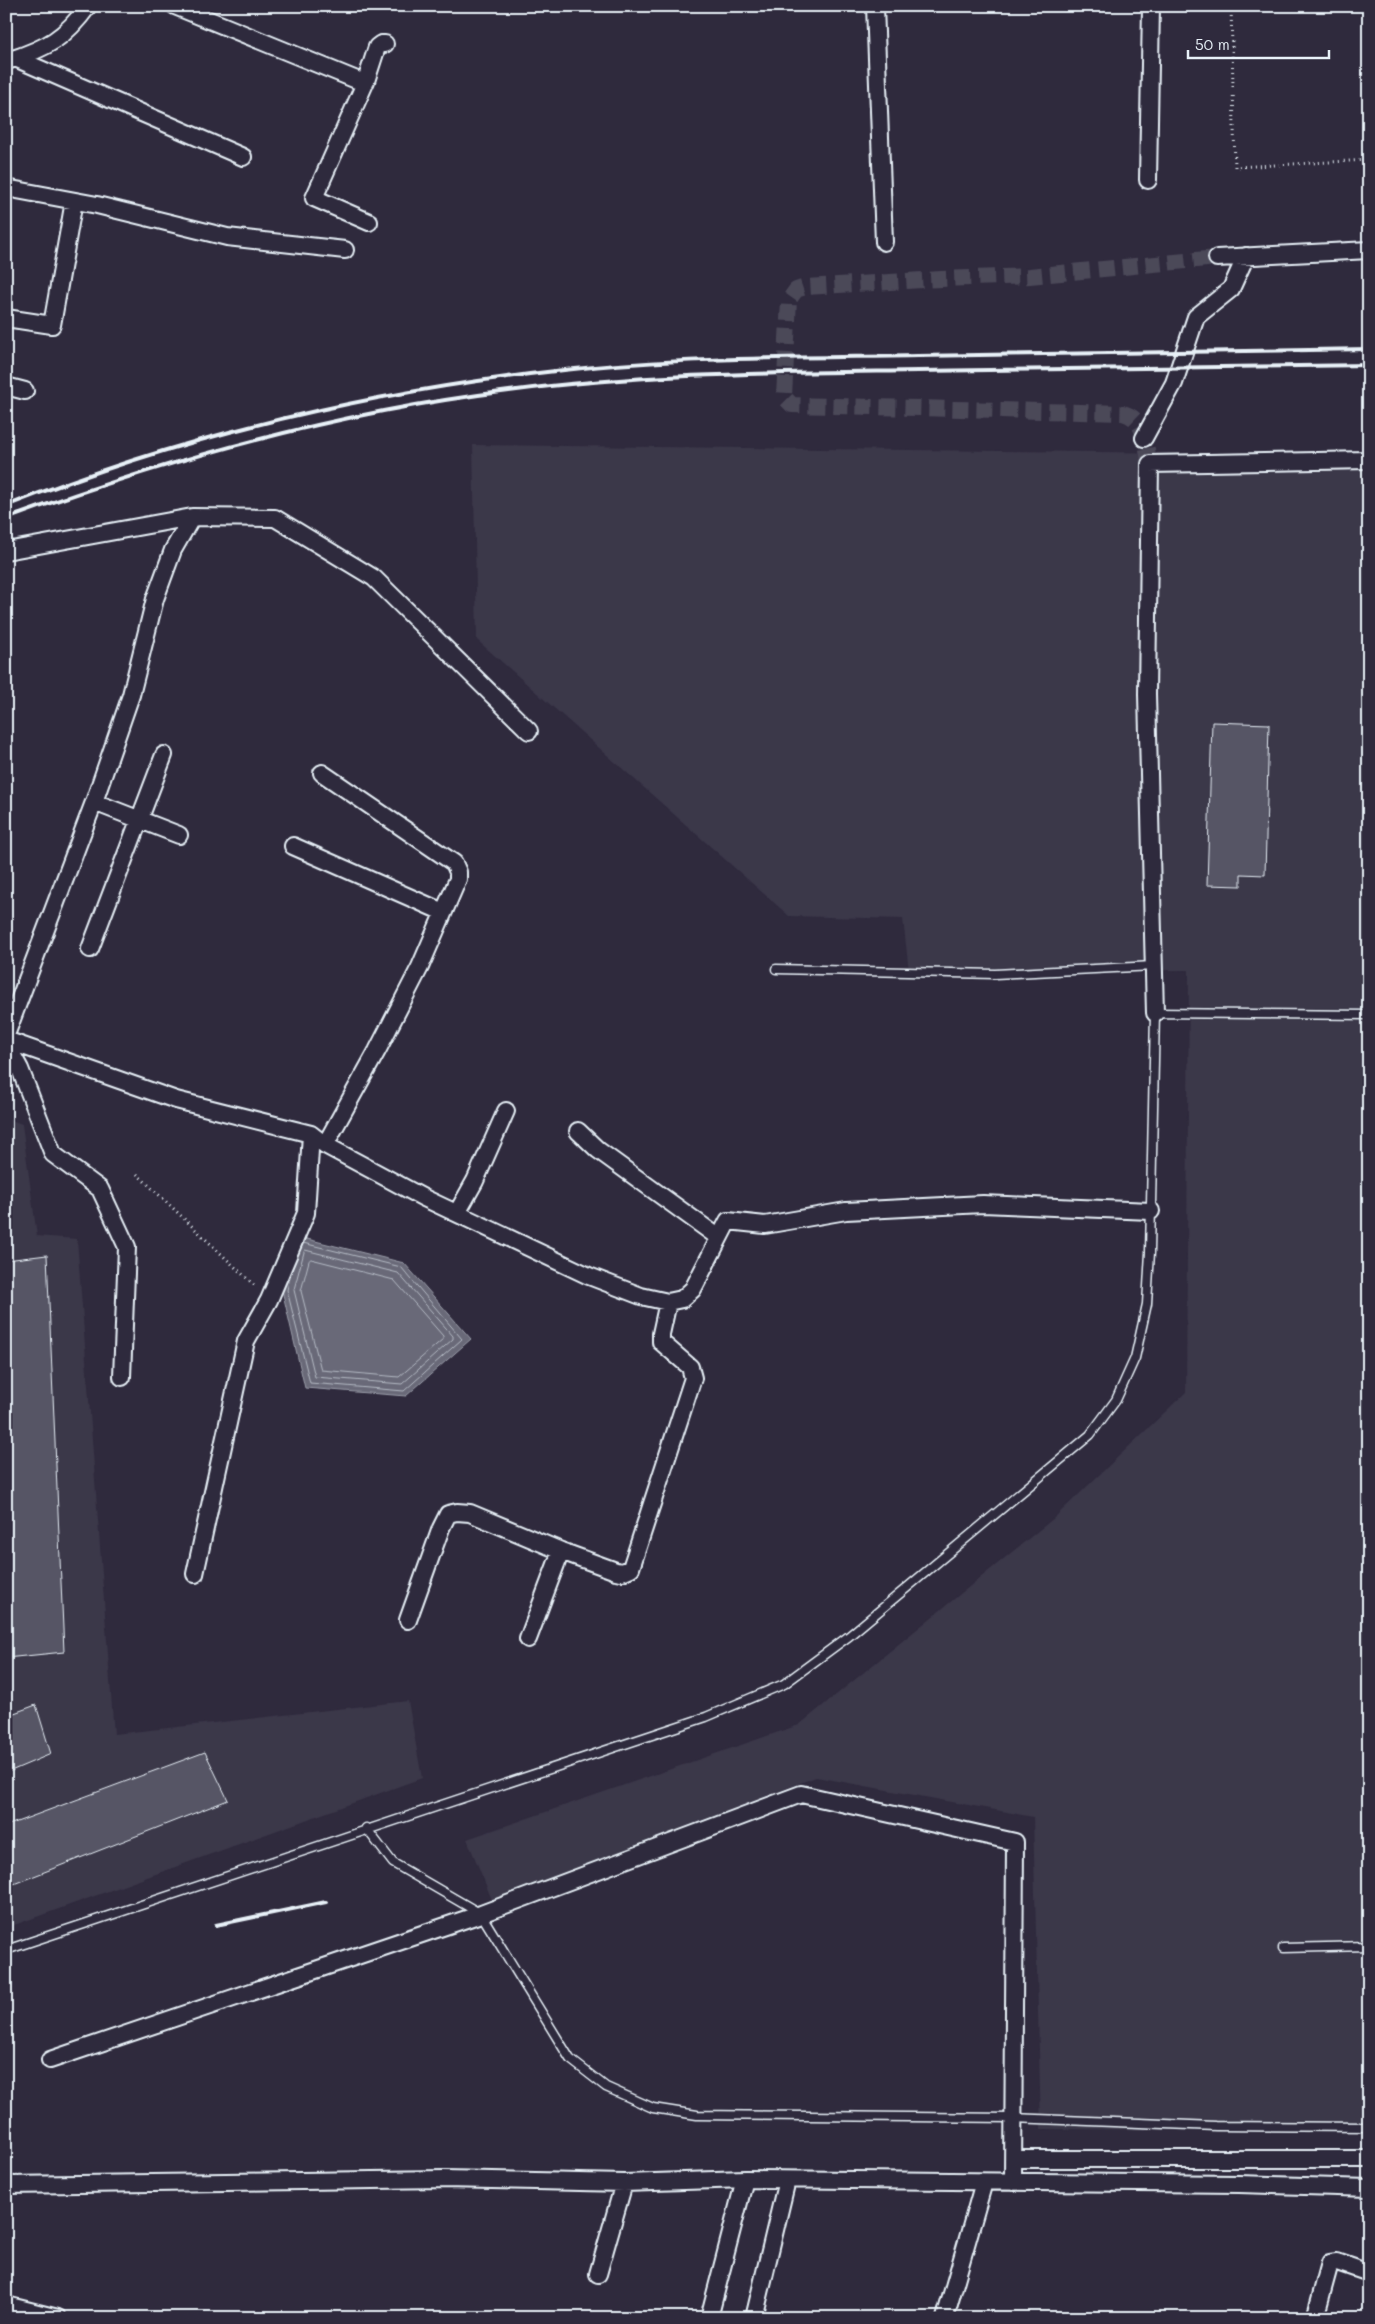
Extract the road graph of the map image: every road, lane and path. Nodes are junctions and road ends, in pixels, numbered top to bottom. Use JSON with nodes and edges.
{"nodes":[{"id":1,"x":88,"y":6,"type":"edge"},
{"id":2,"x":175,"y":6,"type":"edge"},
{"id":3,"x":875,"y":6,"type":"edge"},
{"id":4,"x":1151,"y":6,"type":"edge"},
{"id":5,"x":1231,"y":6,"type":"edge"},
{"id":6,"x":385,"y":44,"type":"dead end"},
{"id":7,"x":11,"y":59,"type":"edge"},
{"id":8,"x":364,"y":83,"type":"junction"},
{"id":9,"x":243,"y":157,"type":"dead end"},
{"id":10,"x":1369,"y":160,"type":"edge"},
{"id":11,"x":1148,"y":180,"type":"dead end"},
{"id":12,"x":6,"y":188,"type":"edge"},
{"id":13,"x":74,"y":201,"type":"junction"},
{"id":14,"x":368,"y":222,"type":"dead end"},
{"id":15,"x":884,"y":242,"type":"dead end"},
{"id":16,"x":345,"y":250,"type":"dead end"},
{"id":17,"x":1369,"y":250,"type":"edge"},
{"id":18,"x":1246,"y":256,"type":"junction"},
{"id":19,"x":1217,"y":258,"type":"tunnel mouth"},
{"id":20,"x":6,"y":318,"type":"edge"},
{"id":21,"x":6,"y":386,"type":"edge"},
{"id":22,"x":25,"y":391,"type":"dead end"},
{"id":23,"x":1144,"y":438,"type":"dead end"},
{"id":24,"x":1369,"y":460,"type":"edge"},
{"id":25,"x":192,"y":517,"type":"junction"},
{"id":26,"x":6,"y":551,"type":"edge"},
{"id":27,"x":529,"y":731,"type":"dead end"},
{"id":28,"x":164,"y":756,"type":"dead end"},
{"id":29,"x":322,"y":773,"type":"dead end"},
{"id":30,"x":94,"y":802,"type":"junction"},
{"id":31,"x":140,"y":819,"type":"junction"},
{"id":32,"x":179,"y":835,"type":"dead end"},
{"id":33,"x":293,"y":846,"type":"dead end"},
{"id":34,"x":443,"y":912,"type":"junction"},
{"id":35,"x":90,"y":949,"type":"dead end"},
{"id":36,"x":1154,"y":966,"type":"junction"},
{"id":37,"x":776,"y":969,"type":"dead end"},
{"id":38,"x":1155,"y":1013,"type":"junction"},
{"id":39,"x":1369,"y":1015,"type":"edge"},
{"id":40,"x":6,"y":1035,"type":"edge"},
{"id":41,"x":6,"y":1042,"type":"edge"},
{"id":42,"x":506,"y":1111,"type":"dead end"},
{"id":43,"x":578,"y":1131,"type":"dead end"},
{"id":44,"x":311,"y":1134,"type":"junction"},
{"id":45,"x":325,"y":1145,"type":"junction"},
{"id":46,"x":137,"y":1174,"type":"dead end"},
{"id":47,"x":1151,"y":1211,"type":"junction"},
{"id":48,"x":457,"y":1213,"type":"junction"},
{"id":49,"x":718,"y":1237,"type":"junction"},
{"id":50,"x":269,"y":1300,"type":"junction"},
{"id":51,"x":668,"y":1302,"type":"junction"},
{"id":52,"x":122,"y":1377,"type":"dead end"},
{"id":53,"x":561,"y":1551,"type":"junction"},
{"id":54,"x":195,"y":1574,"type":"dead end"},
{"id":55,"x":408,"y":1620,"type":"dead end"},
{"id":56,"x":528,"y":1639,"type":"dead end"},
{"id":57,"x":366,"y":1828,"type":"junction"},
{"id":58,"x":481,"y":1914,"type":"junction"},
{"id":59,"x":1369,"y":1946,"type":"edge"},
{"id":60,"x":1283,"y":1948,"type":"dead end"},
{"id":61,"x":6,"y":1950,"type":"edge"},
{"id":62,"x":50,"y":2060,"type":"dead end"},
{"id":63,"x":1012,"y":2118,"type":"junction"},
{"id":64,"x":1369,"y":2127,"type":"edge"},
{"id":65,"x":1013,"y":2159,"type":"junction"},
{"id":66,"x":1369,"y":2159,"type":"edge"},
{"id":67,"x":745,"y":2179,"type":"junction"},
{"id":68,"x":787,"y":2180,"type":"junction"},
{"id":69,"x":984,"y":2182,"type":"junction"},
{"id":70,"x":1013,"y":2182,"type":"junction"},
{"id":71,"x":624,"y":2183,"type":"junction"},
{"id":72,"x":6,"y":2185,"type":"edge"},
{"id":73,"x":1369,"y":2188,"type":"edge"},
{"id":74,"x":1369,"y":2273,"type":"edge"},
{"id":75,"x":598,"y":2274,"type":"dead end"},
{"id":76,"x":6,"y":2305,"type":"edge"},
{"id":77,"x":58,"y":2318,"type":"edge"},
{"id":78,"x":709,"y":2318,"type":"edge"},
{"id":79,"x":754,"y":2318,"type":"edge"},
{"id":80,"x":945,"y":2318,"type":"edge"},
{"id":81,"x":1315,"y":2318,"type":"edge"}],
"edges":[{"from":1,"to":7,"type":"street"},
{"from":2,"to":8,"type":"street"},
{"from":3,"to":15,"type":"street"},
{"from":4,"to":11,"type":"street"},
{"from":5,"to":10,"type":"path"},
{"from":6,"to":8,"type":"street"},
{"from":7,"to":9,"type":"street"},
{"from":8,"to":14,"type":"street"},
{"from":12,"to":13,"type":"street"},
{"from":13,"to":16,"type":"street"},
{"from":13,"to":20,"type":"street"},
{"from":17,"to":18,"type":"street"},
{"from":18,"to":19,"type":"street"},
{"from":18,"to":23,"type":"street"},
{"from":21,"to":22,"type":"street"},
{"from":24,"to":36,"type":"street"},
{"from":25,"to":26,"type":"street"},
{"from":25,"to":27,"type":"street"},
{"from":25,"to":30,"type":"street"},
{"from":28,"to":31,"type":"street"},
{"from":29,"to":34,"type":"street"},
{"from":30,"to":31,"type":"street"},
{"from":30,"to":40,"type":"street"},
{"from":31,"to":32,"type":"street"},
{"from":31,"to":35,"type":"street"},
{"from":33,"to":34,"type":"street"},
{"from":34,"to":45,"type":"street"},
{"from":36,"to":37,"type":"lane"},
{"from":36,"to":38,"type":"street"},
{"from":38,"to":39,"type":"lane"},
{"from":38,"to":47,"type":"lane"},
{"from":41,"to":44,"type":"street"},
{"from":41,"to":52,"type":"street"},
{"from":42,"to":48,"type":"street"},
{"from":43,"to":49,"type":"street"},
{"from":44,"to":45,"type":"street"},
{"from":44,"to":50,"type":"street"},
{"from":45,"to":48,"type":"street"},
{"from":46,"to":50,"type":"path"},
{"from":47,"to":49,"type":"street"},
{"from":47,"to":57,"type":"lane"},
{"from":48,"to":51,"type":"street"},
{"from":49,"to":51,"type":"street"},
{"from":50,"to":54,"type":"street"},
{"from":51,"to":53,"type":"street"},
{"from":53,"to":55,"type":"street"},
{"from":53,"to":56,"type":"street"},
{"from":57,"to":58,"type":"lane"},
{"from":57,"to":61,"type":"lane"},
{"from":58,"to":62,"type":"street"},
{"from":58,"to":63,"type":"lane"},
{"from":58,"to":63,"type":"street"},
{"from":59,"to":60,"type":"lane"},
{"from":63,"to":64,"type":"lane"},
{"from":63,"to":65,"type":"street"},
{"from":65,"to":66,"type":"street"},
{"from":65,"to":70,"type":"street"},
{"from":67,"to":68,"type":"street"},
{"from":67,"to":71,"type":"street"},
{"from":67,"to":78,"type":"street"},
{"from":68,"to":69,"type":"street"},
{"from":68,"to":79,"type":"street"},
{"from":69,"to":70,"type":"street"},
{"from":69,"to":80,"type":"street"},
{"from":70,"to":73,"type":"street"},
{"from":71,"to":72,"type":"street"},
{"from":71,"to":75,"type":"street"},
{"from":74,"to":81,"type":"street"},
{"from":76,"to":77,"type":"street"}]}
